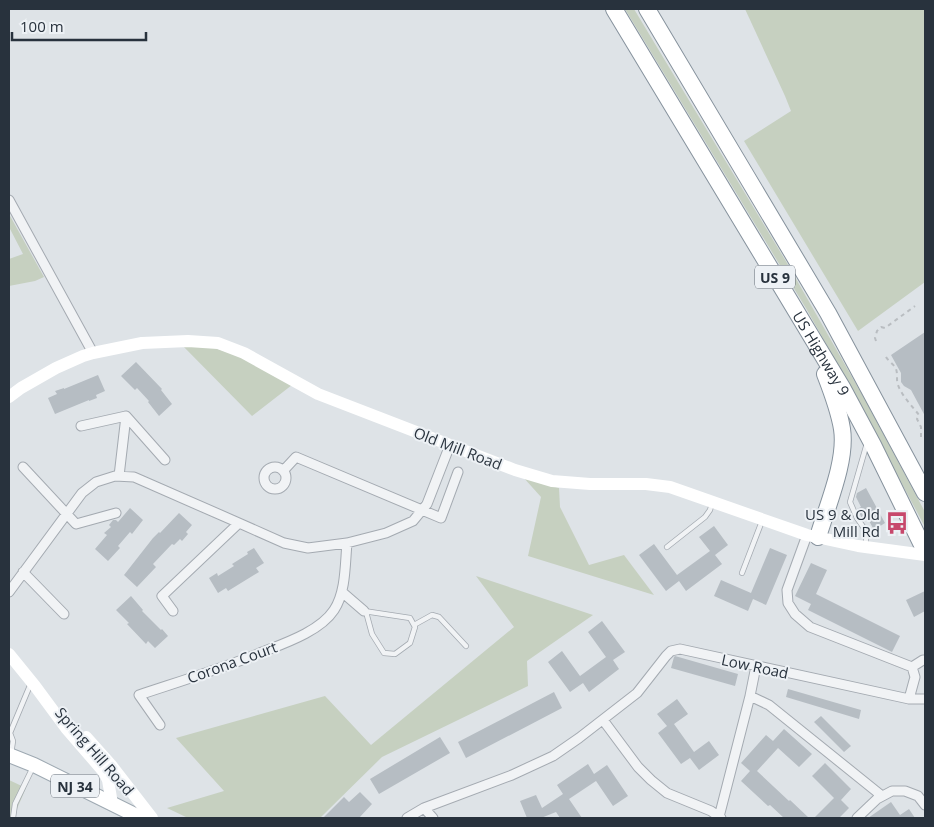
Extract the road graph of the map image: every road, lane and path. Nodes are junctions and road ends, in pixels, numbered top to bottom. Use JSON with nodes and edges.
{"nodes":[{"id":1,"x":614,"y":9,"type":"edge"},
{"id":2,"x":647,"y":9,"type":"edge"},
{"id":3,"x":9,"y":200,"type":"edge"},
{"id":4,"x":915,"y":306,"type":"dead end"},
{"id":5,"x":812,"y":337,"type":"junction"},
{"id":6,"x":876,"y":342,"type":"dead end"},
{"id":7,"x":93,"y":353,"type":"junction"},
{"id":8,"x":886,"y":357,"type":"dead end"},
{"id":9,"x":9,"y":397,"type":"edge"},
{"id":10,"x":126,"y":416,"type":"junction"},
{"id":11,"x":81,"y":426,"type":"dead end"},
{"id":12,"x":868,"y":436,"type":"junction"},
{"id":13,"x":921,"y":437,"type":"dead end"},
{"id":14,"x":450,"y":445,"type":"junction"},
{"id":15,"x":166,"y":460,"type":"dead end"},
{"id":16,"x":23,"y":467,"type":"dead end"},
{"id":17,"x":283,"y":471,"type":"dead end"},
{"id":18,"x":458,"y":472,"type":"dead end"},
{"id":19,"x":119,"y":476,"type":"junction"},
{"id":20,"x":925,"y":493,"type":"edge"},
{"id":21,"x":712,"y":501,"type":"junction"},
{"id":22,"x":422,"y":510,"type":"junction"},
{"id":23,"x":116,"y":513,"type":"dead end"},
{"id":24,"x":66,"y":514,"type":"junction"},
{"id":25,"x":763,"y":519,"type":"junction"},
{"id":26,"x":239,"y":523,"type":"junction"},
{"id":27,"x":812,"y":536,"type":"junction"},
{"id":28,"x":347,"y":543,"type":"junction"},
{"id":29,"x":667,"y":547,"type":"dead end"},
{"id":30,"x":866,"y":547,"type":"junction"},
{"id":31,"x":925,"y":553,"type":"edge"},
{"id":32,"x":23,"y":572,"type":"junction"},
{"id":33,"x":742,"y":573,"type":"dead end"},
{"id":34,"x":9,"y":592,"type":"edge"},
{"id":35,"x":342,"y":592,"type":"junction"},
{"id":36,"x":173,"y":611,"type":"dead end"},
{"id":37,"x":364,"y":611,"type":"junction"},
{"id":38,"x":64,"y":614,"type":"dead end"},
{"id":39,"x":414,"y":625,"type":"junction"},
{"id":40,"x":466,"y":646,"type":"dead end"},
{"id":41,"x":9,"y":654,"type":"edge"},
{"id":42,"x":925,"y":660,"type":"edge"},
{"id":43,"x":756,"y":666,"type":"junction"},
{"id":44,"x":912,"y":667,"type":"junction"},
{"id":45,"x":33,"y":684,"type":"junction"},
{"id":46,"x":750,"y":696,"type":"junction"},
{"id":47,"x":925,"y":699,"type":"edge"},
{"id":48,"x":909,"y":700,"type":"junction"},
{"id":49,"x":602,"y":720,"type":"junction"},
{"id":50,"x":160,"y":725,"type":"dead end"},
{"id":51,"x":9,"y":733,"type":"edge"},
{"id":52,"x":10,"y":755,"type":"edge"},
{"id":53,"x":34,"y":765,"type":"junction"},
{"id":54,"x":882,"y":796,"type":"junction"},
{"id":55,"x":112,"y":804,"type":"junction"},
{"id":56,"x":925,"y":805,"type":"edge"},
{"id":57,"x":424,"y":808,"type":"junction"},
{"id":58,"x":13,"y":818,"type":"edge"},
{"id":59,"x":141,"y":818,"type":"edge"},
{"id":60,"x":152,"y":818,"type":"edge"},
{"id":61,"x":407,"y":818,"type":"edge"},
{"id":62,"x":433,"y":818,"type":"edge"},
{"id":63,"x":720,"y":818,"type":"edge"},
{"id":64,"x":857,"y":818,"type":"edge"}],
"edges":[{"from":1,"to":5,"type":"highway","name":"US Highway 9","number":"US 9"},
{"from":2,"to":20,"type":"highway","name":"US Highway 9","number":"US 9"},
{"from":3,"to":7,"type":"street"},
{"from":4,"to":6,"type":"path"},
{"from":5,"to":12,"type":"highway","name":"US Highway 9","number":"US 9"},
{"from":5,"to":27,"type":"highway"},
{"from":7,"to":9,"type":"street","name":"Old Mill Road"},
{"from":7,"to":14,"type":"street","name":"Old Mill Road"},
{"from":8,"to":13,"type":"path"},
{"from":10,"to":11,"type":"street"},
{"from":10,"to":15,"type":"street"},
{"from":10,"to":19,"type":"street"},
{"from":12,"to":30,"type":"lane"},
{"from":12,"to":31,"type":"highway","name":"US Highway 9","number":"US 9"},
{"from":14,"to":21,"type":"street","name":"Old Mill Road"},
{"from":14,"to":22,"type":"street"},
{"from":16,"to":24,"type":"street"},
{"from":17,"to":22,"type":"street"},
{"from":18,"to":22,"type":"street"},
{"from":19,"to":24,"type":"street"},
{"from":19,"to":26,"type":"street"},
{"from":21,"to":25,"type":"street","name":"Old Mill Road"},
{"from":21,"to":29,"type":"lane"},
{"from":22,"to":28,"type":"street"},
{"from":23,"to":24,"type":"street"},
{"from":24,"to":32,"type":"street"},
{"from":25,"to":27,"type":"street","name":"Old Mill Road"},
{"from":25,"to":33,"type":"lane"},
{"from":26,"to":28,"type":"street"},
{"from":26,"to":36,"type":"street"},
{"from":27,"to":30,"type":"street","name":"Old Mill Road"},
{"from":27,"to":44,"type":"street"},
{"from":28,"to":35,"type":"street","name":"Corona Court"},
{"from":30,"to":31,"type":"street","name":"Old Mill Road"},
{"from":32,"to":34,"type":"street"},
{"from":32,"to":38,"type":"street"},
{"from":35,"to":37,"type":"street"},
{"from":35,"to":50,"type":"street","name":"Corona Court"},
{"from":37,"to":39,"type":"lane"},
{"from":37,"to":39,"type":"lane"},
{"from":39,"to":40,"type":"lane"},
{"from":41,"to":45,"type":"street","name":"Spring Hill Road"},
{"from":42,"to":44,"type":"street"},
{"from":43,"to":46,"type":"street"},
{"from":43,"to":48,"type":"street","name":"Low Road"},
{"from":43,"to":49,"type":"street","name":"Low Road"},
{"from":44,"to":48,"type":"street"},
{"from":45,"to":51,"type":"lane"},
{"from":45,"to":55,"type":"street","name":"Spring Hill Road"},
{"from":45,"to":60,"type":"street","name":"Spring Hill Road"},
{"from":46,"to":54,"type":"street"},
{"from":46,"to":63,"type":"street"},
{"from":47,"to":48,"type":"street","name":"Low Road"},
{"from":49,"to":57,"type":"street","name":"Low Road"},
{"from":49,"to":63,"type":"street"},
{"from":51,"to":52,"type":"lane"},
{"from":52,"to":53,"type":"main road","number":"NJ 34"},
{"from":53,"to":55,"type":"main road","number":"NJ 34"},
{"from":53,"to":58,"type":"lane"},
{"from":54,"to":56,"type":"street"},
{"from":54,"to":64,"type":"street"},
{"from":55,"to":59,"type":"main road","number":"NJ 34"},
{"from":57,"to":61,"type":"street","name":"Low Road"},
{"from":57,"to":62,"type":"street"}]}
